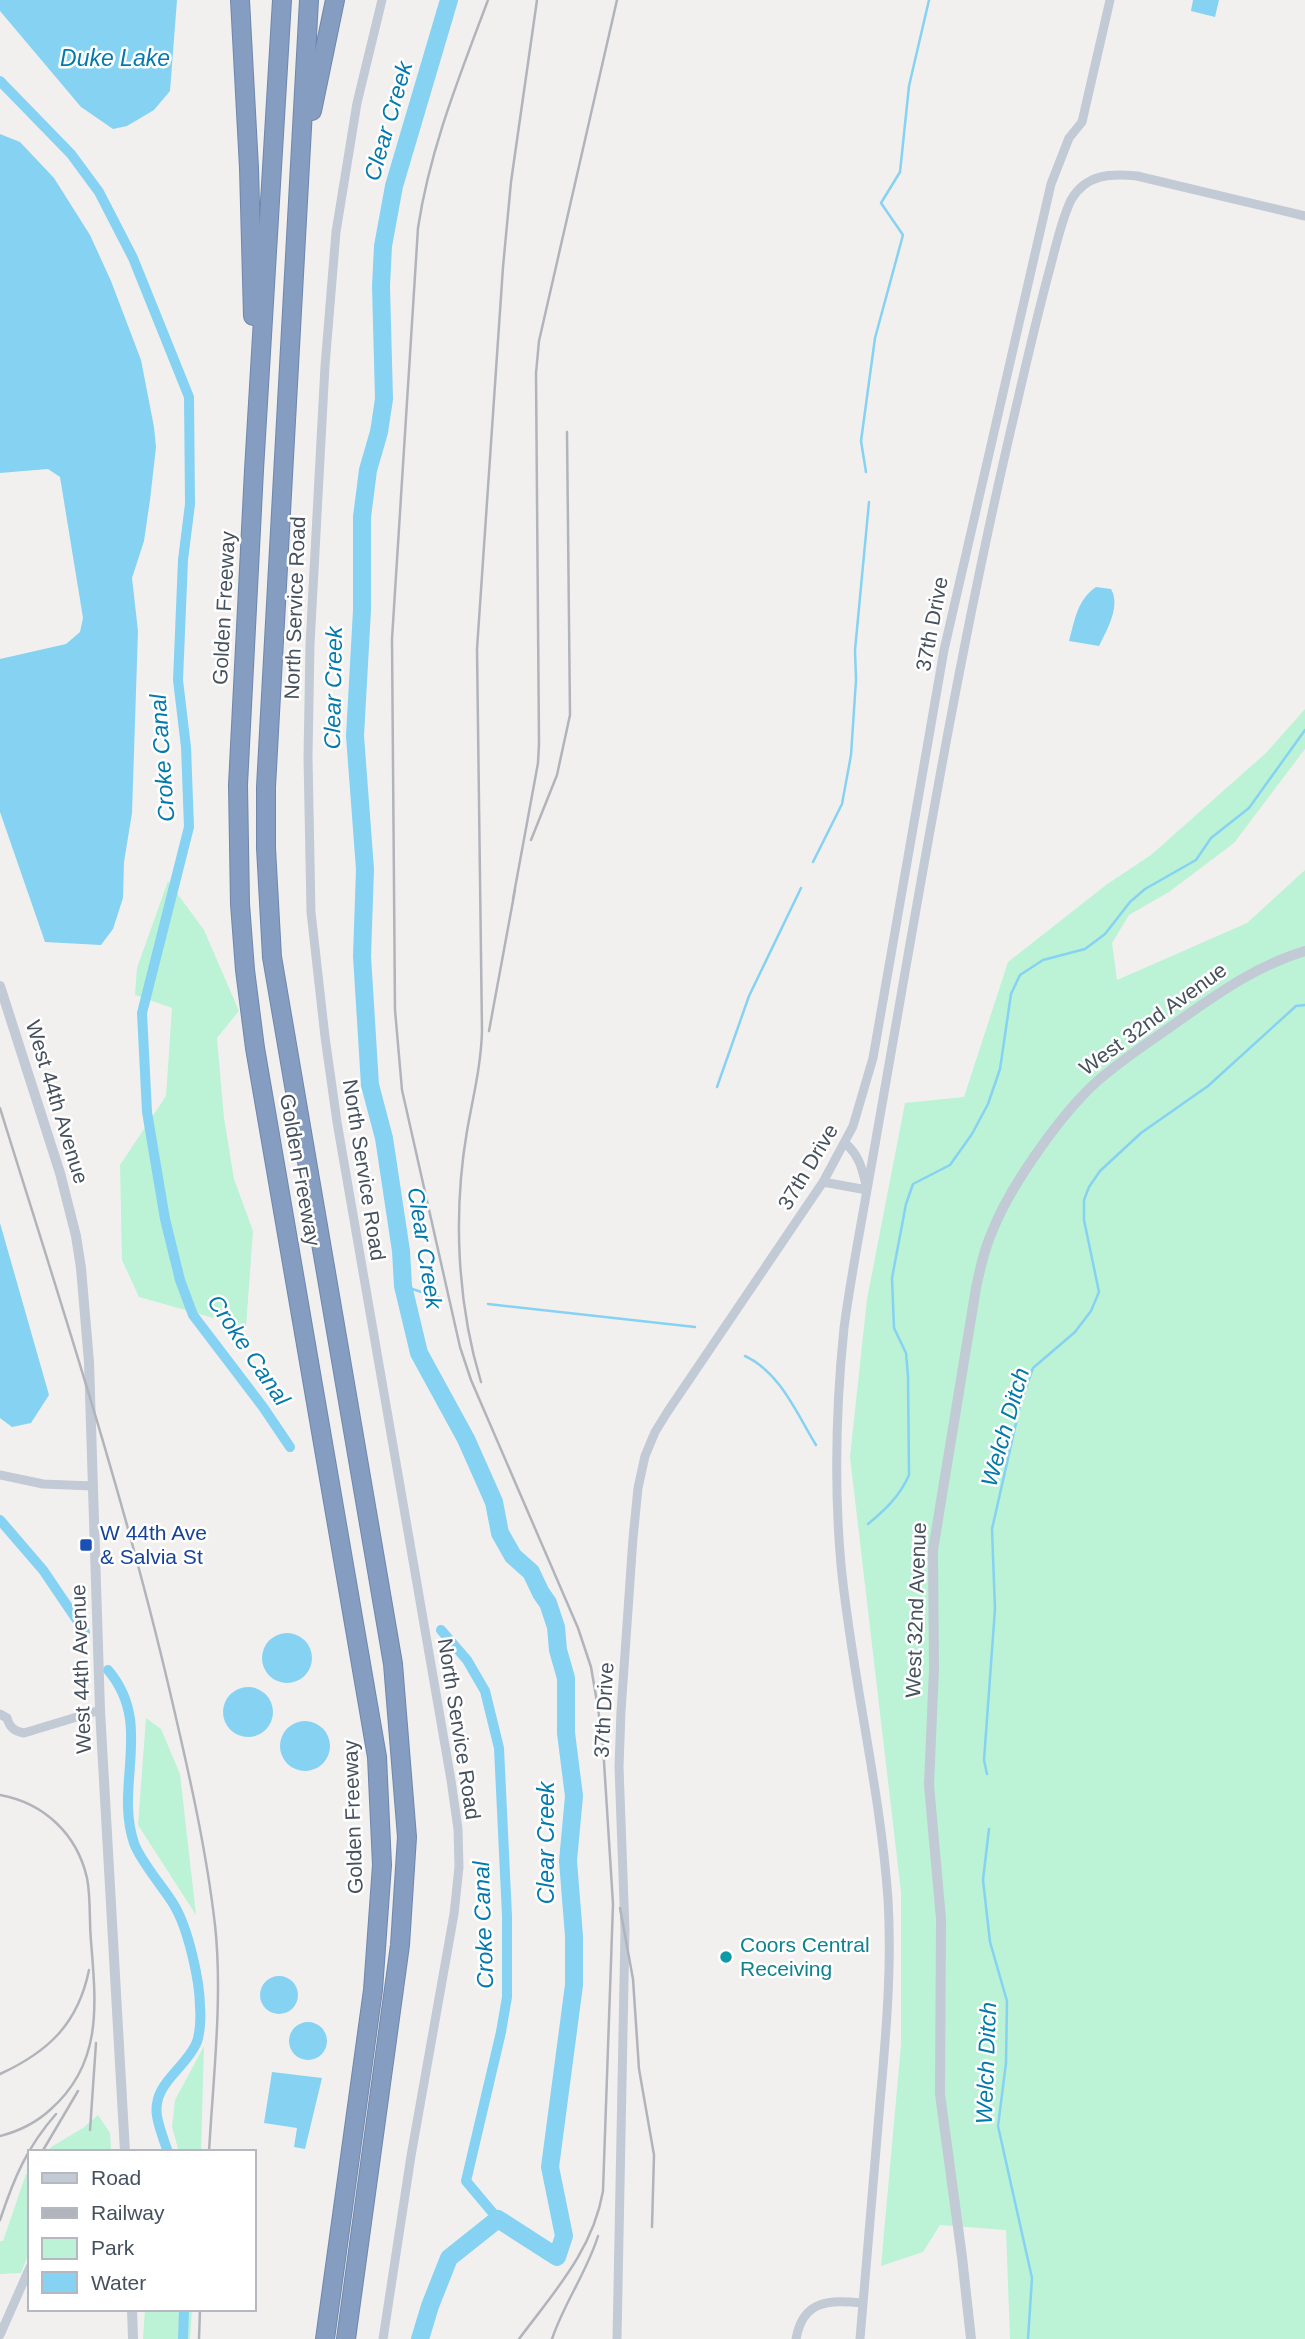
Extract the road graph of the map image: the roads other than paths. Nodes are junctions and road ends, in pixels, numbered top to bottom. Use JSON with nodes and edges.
{"nodes":[{"id":1,"x":240,"y":0,"type":"edge"},
{"id":2,"x":282,"y":0,"type":"edge"},
{"id":3,"x":309,"y":0,"type":"edge"},
{"id":4,"x":335,"y":0,"type":"edge"},
{"id":5,"x":382,"y":0,"type":"edge"},
{"id":6,"x":1110,"y":0,"type":"edge"},
{"id":7,"x":1305,"y":216,"type":"edge"},
{"id":8,"x":292,"y":285,"type":"junction"},
{"id":9,"x":254,"y":470,"type":"junction"},
{"id":10,"x":1305,"y":951,"type":"edge"},
{"id":11,"x":0,"y":986,"type":"edge"},
{"id":12,"x":845,"y":1143,"type":"junction"},
{"id":13,"x":823,"y":1182,"type":"junction"},
{"id":14,"x":867,"y":1190,"type":"junction"},
{"id":15,"x":0,"y":1475,"type":"edge"},
{"id":16,"x":93,"y":1486,"type":"junction"},
{"id":17,"x":100,"y":1710,"type":"junction"},
{"id":18,"x":0,"y":1714,"type":"edge"},
{"id":19,"x":125,"y":2150,"type":"edge"},
{"id":20,"x":28,"y":2272,"type":"edge"},
{"id":21,"x":863,"y":2303,"type":"junction"},
{"id":22,"x":132,"y":2311,"type":"edge"},
{"id":23,"x":0,"y":2335,"type":"edge"},
{"id":24,"x":133,"y":2339,"type":"edge"},
{"id":25,"x":325,"y":2339,"type":"edge"},
{"id":26,"x":346,"y":2339,"type":"edge"},
{"id":27,"x":383,"y":2339,"type":"edge"},
{"id":28,"x":617,"y":2339,"type":"edge"},
{"id":29,"x":796,"y":2339,"type":"edge"},
{"id":30,"x":860,"y":2339,"type":"edge"},
{"id":31,"x":971,"y":2339,"type":"edge"}],
"edges":[{"from":1,"to":9,"type":"highway"},
{"from":2,"to":9,"type":"highway","name":"Golden Freeway"},
{"from":3,"to":8,"type":"highway","name":"Golden Freeway"},
{"from":4,"to":8,"type":"highway"},
{"from":5,"to":27,"type":"street","name":"North Service Road"},
{"from":6,"to":12,"type":"street","name":"37th Drive"},
{"from":7,"to":14,"type":"street"},
{"from":8,"to":26,"type":"highway","name":"Golden Freeway"},
{"from":9,"to":25,"type":"highway","name":"Golden Freeway"},
{"from":10,"to":31,"type":"street","name":"West 32nd Avenue"},
{"from":11,"to":16,"type":"street","name":"West 44th Avenue"},
{"from":12,"to":13,"type":"street","name":"37th Drive"},
{"from":12,"to":14,"type":"street"},
{"from":13,"to":14,"type":"street"},
{"from":13,"to":28,"type":"street","name":"37th Drive"},
{"from":14,"to":21,"type":"street"},
{"from":15,"to":16,"type":"street"},
{"from":16,"to":17,"type":"street","name":"West 44th Avenue"},
{"from":17,"to":18,"type":"street"},
{"from":17,"to":19,"type":"street","name":"West 44th Avenue"},
{"from":20,"to":23,"type":"street"},
{"from":21,"to":29,"type":"street"},
{"from":21,"to":30,"type":"street"},
{"from":22,"to":24,"type":"street"}]}
